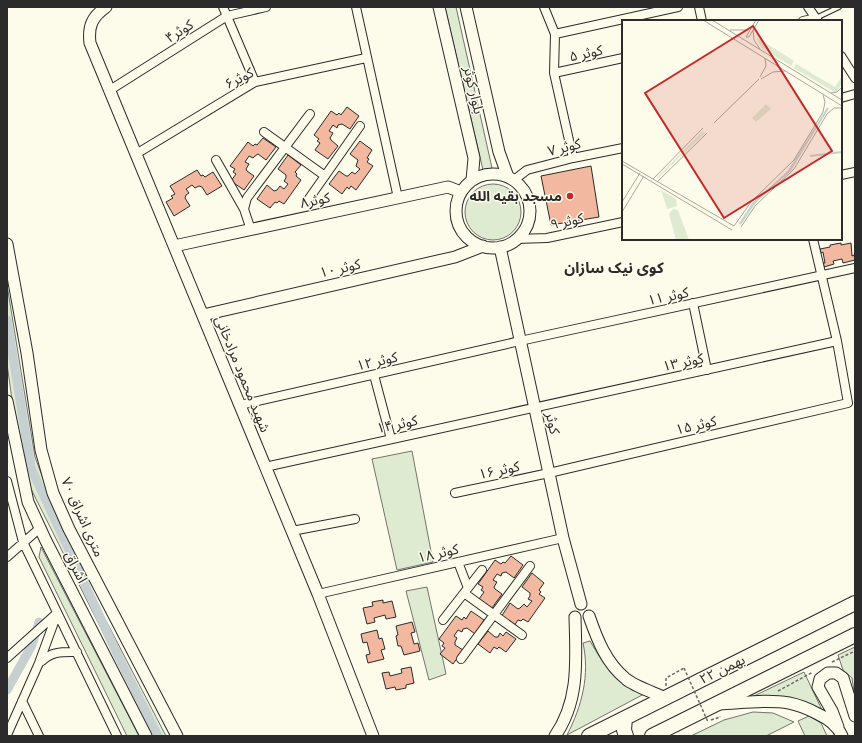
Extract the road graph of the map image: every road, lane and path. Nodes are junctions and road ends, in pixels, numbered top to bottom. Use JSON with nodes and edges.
{"nodes":[{"id":1,"x":106,"y":7,"type":"edge"},
{"id":2,"x":223,"y":7,"type":"edge"},
{"id":3,"x":266,"y":7,"type":"edge"},
{"id":4,"x":356,"y":7,"type":"edge"},
{"id":5,"x":439,"y":7,"type":"edge"},
{"id":6,"x":466,"y":7,"type":"edge"},
{"id":7,"x":544,"y":7,"type":"edge"},
{"id":8,"x":678,"y":7,"type":"edge"},
{"id":9,"x":699,"y":7,"type":"edge"},
{"id":10,"x":808,"y":7,"type":"edge"},
{"id":11,"x":839,"y":7,"type":"edge"},
{"id":12,"x":227,"y":16,"type":"junction"},
{"id":13,"x":702,"y":20,"type":"edge"},
{"id":14,"x":817,"y":20,"type":"edge"},
{"id":15,"x":555,"y":34,"type":"junction"},
{"id":16,"x":366,"y":58,"type":"junction"},
{"id":17,"x":622,"y":58,"type":"edge"},
{"id":18,"x":842,"y":58,"type":"edge"},
{"id":19,"x":554,"y":73,"type":"junction"},
{"id":20,"x":855,"y":78,"type":"edge"},
{"id":21,"x":255,"y":82,"type":"junction"},
{"id":22,"x":110,"y":90,"type":"junction"},
{"id":23,"x":855,"y":94,"type":"edge"},
{"id":24,"x":842,"y":98,"type":"edge"},
{"id":25,"x":310,"y":114,"type":"dead end"},
{"id":26,"x":360,"y":126,"type":"dead end"},
{"id":27,"x":264,"y":132,"type":"dead end"},
{"id":28,"x":285,"y":147,"type":"junction"},
{"id":29,"x":622,"y":148,"type":"edge"},
{"id":30,"x":136,"y":154,"type":"junction"},
{"id":31,"x":573,"y":158,"type":"junction"},
{"id":32,"x":216,"y":160,"type":"dead end"},
{"id":33,"x":855,"y":172,"type":"edge"},
{"id":34,"x":842,"y":175,"type":"edge"},
{"id":35,"x":324,"y":176,"type":"junction"},
{"id":36,"x":511,"y":178,"type":"junction"},
{"id":37,"x":472,"y":180,"type":"junction"},
{"id":38,"x":461,"y":192,"type":"junction"},
{"id":39,"x":398,"y":198,"type":"junction"},
{"id":40,"x":308,"y":200,"type":"dead end"},
{"id":41,"x":244,"y":209,"type":"junction"},
{"id":42,"x":622,"y":222,"type":"edge"},
{"id":43,"x":251,"y":230,"type":"junction"},
{"id":44,"x":516,"y":239,"type":"junction"},
{"id":45,"x":814,"y":240,"type":"edge"},
{"id":46,"x":7,"y":244,"type":"edge"},
{"id":47,"x":174,"y":246,"type":"junction"},
{"id":48,"x":483,"y":246,"type":"junction"},
{"id":49,"x":500,"y":247,"type":"junction"},
{"id":50,"x":855,"y":268,"type":"edge"},
{"id":51,"x":822,"y":275,"type":"junction"},
{"id":52,"x":693,"y":304,"type":"junction"},
{"id":53,"x":203,"y":315,"type":"junction"},
{"id":54,"x":837,"y":341,"type":"junction"},
{"id":55,"x":520,"y":342,"type":"junction"},
{"id":56,"x":707,"y":370,"type":"junction"},
{"id":57,"x":374,"y":375,"type":"junction"},
{"id":58,"x":7,"y":401,"type":"edge"},
{"id":59,"x":240,"y":405,"type":"junction"},
{"id":60,"x":535,"y":408,"type":"junction"},
{"id":61,"x":391,"y":439,"type":"junction"},
{"id":62,"x":265,"y":467,"type":"junction"},
{"id":63,"x":549,"y":473,"type":"junction"},
{"id":64,"x":7,"y":481,"type":"edge"},
{"id":65,"x":455,"y":493,"type":"dead end"},
{"id":66,"x":355,"y":519,"type":"dead end"},
{"id":67,"x":40,"y":528,"type":"junction"},
{"id":68,"x":292,"y":532,"type":"junction"},
{"id":69,"x":563,"y":538,"type":"junction"},
{"id":70,"x":23,"y":542,"type":"junction"},
{"id":71,"x":7,"y":557,"type":"edge"},
{"id":72,"x":458,"y":562,"type":"junction"},
{"id":73,"x":530,"y":566,"type":"dead end"},
{"id":74,"x":482,"y":570,"type":"dead end"},
{"id":75,"x":466,"y":590,"type":"junction"},
{"id":76,"x":318,"y":594,"type":"junction"},
{"id":77,"x":855,"y":603,"type":"edge"},
{"id":78,"x":581,"y":604,"type":"junction"},
{"id":79,"x":57,"y":614,"type":"junction"},
{"id":80,"x":494,"y":616,"type":"junction"},
{"id":81,"x":589,"y":616,"type":"junction"},
{"id":82,"x":575,"y":617,"type":"junction"},
{"id":83,"x":443,"y":620,"type":"dead end"},
{"id":84,"x":522,"y":635,"type":"dead end"},
{"id":85,"x":855,"y":635,"type":"edge"},
{"id":86,"x":77,"y":652,"type":"junction"},
{"id":87,"x":7,"y":658,"type":"edge"},
{"id":88,"x":461,"y":659,"type":"dead end"},
{"id":89,"x":40,"y":663,"type":"junction"},
{"id":90,"x":666,"y":678,"type":"dead end"},
{"id":91,"x":665,"y":698,"type":"junction"},
{"id":92,"x":22,"y":701,"type":"junction"},
{"id":93,"x":718,"y":710,"type":"junction"},
{"id":94,"x":855,"y":711,"type":"edge"},
{"id":95,"x":625,"y":718,"type":"junction"},
{"id":96,"x":840,"y":732,"type":"edge"},
{"id":97,"x":7,"y":735,"type":"edge"},
{"id":98,"x":39,"y":736,"type":"edge"},
{"id":99,"x":117,"y":736,"type":"edge"},
{"id":100,"x":146,"y":736,"type":"edge"},
{"id":101,"x":177,"y":736,"type":"edge"},
{"id":102,"x":373,"y":736,"type":"edge"},
{"id":103,"x":555,"y":736,"type":"edge"},
{"id":104,"x":589,"y":736,"type":"edge"},
{"id":105,"x":626,"y":736,"type":"edge"},
{"id":106,"x":652,"y":736,"type":"edge"}],
"edges":[{"from":1,"to":22,"type":"main road","name":"شهید محمود مرادخانی"},
{"from":2,"to":12,"type":"street"},
{"from":3,"to":12,"type":"street","name":"کوثر۴"},
{"from":4,"to":16,"type":"street"},
{"from":5,"to":37,"type":"main road","name":"بلوار کوثر"},
{"from":6,"to":36,"type":"main road","name":"بلوار کوثر"},
{"from":7,"to":15,"type":"street"},
{"from":8,"to":15,"type":"street"},
{"from":9,"to":13,"type":"street"},
{"from":10,"to":14,"type":"street"},
{"from":11,"to":14,"type":"lane"},
{"from":12,"to":21,"type":"street"},
{"from":12,"to":22,"type":"street","name":"کوثر۴"},
{"from":15,"to":19,"type":"street"},
{"from":16,"to":21,"type":"street","name":"کوثر۶"},
{"from":16,"to":39,"type":"street"},
{"from":17,"to":19,"type":"street","name":"کوثر ۵"},
{"from":18,"to":20,"type":"street"},
{"from":19,"to":31,"type":"street"},
{"from":21,"to":30,"type":"street","name":"کوثر۶"},
{"from":22,"to":30,"type":"main road","name":"شهید محمود مرادخانی"},
{"from":23,"to":24,"type":"street"},
{"from":25,"to":28,"type":"street"},
{"from":26,"to":35,"type":"street"},
{"from":27,"to":28,"type":"street"},
{"from":28,"to":35,"type":"street"},
{"from":28,"to":41,"type":"street"},
{"from":29,"to":31,"type":"street","name":"کوثر ۷"},
{"from":30,"to":47,"type":"main road","name":"شهید محمود مرادخانی"},
{"from":31,"to":36,"type":"street","name":"کوثر ۷"},
{"from":32,"to":41,"type":"street"},
{"from":33,"to":34,"type":"street"},
{"from":35,"to":40,"type":"street"},
{"from":36,"to":37,"type":"main road"},
{"from":36,"to":44,"type":"main road"},
{"from":37,"to":38,"type":"main road"},
{"from":38,"to":39,"type":"main road","name":"کوثر۸"},
{"from":38,"to":48,"type":"main road"},
{"from":39,"to":43,"type":"main road","name":"کوثر۸"},
{"from":41,"to":43,"type":"street"},
{"from":42,"to":44,"type":"street","name":"کوثر ۹"},
{"from":43,"to":47,"type":"main road","name":"کوثر۸"},
{"from":44,"to":49,"type":"main road"},
{"from":45,"to":51,"type":"street"},
{"from":46,"to":101,"type":"main road","name":"۷۰ متری اشراق"},
{"from":47,"to":53,"type":"main road","name":"شهید محمود مرادخانی"},
{"from":48,"to":49,"type":"main road"},
{"from":48,"to":53,"type":"main road","name":"کوثر ۱۰"},
{"from":49,"to":55,"type":"main road","name":"کوثر"},
{"from":50,"to":51,"type":"street","name":"کوثر ۱۱"},
{"from":51,"to":52,"type":"street","name":"کوثر ۱۱"},
{"from":51,"to":54,"type":"street"},
{"from":52,"to":55,"type":"street","name":"کوثر ۱۱"},
{"from":52,"to":56,"type":"street"},
{"from":53,"to":59,"type":"main road","name":"شهید محمود مرادخانی"},
{"from":54,"to":56,"type":"street","name":"کوثر ۱۳"},
{"from":54,"to":63,"type":"street","name":"۱۵ کوثر"},
{"from":55,"to":57,"type":"street","name":"کوثر ۱۲"},
{"from":55,"to":60,"type":"main road","name":"کوثر"},
{"from":56,"to":60,"type":"street","name":"کوثر ۱۳"},
{"from":57,"to":59,"type":"street","name":"کوثر ۱۲"},
{"from":57,"to":61,"type":"street"},
{"from":58,"to":67,"type":"main road","name":"اشراق"},
{"from":59,"to":62,"type":"main road","name":"شهید محمود مرادخانی"},
{"from":60,"to":61,"type":"street","name":"کوثر ۱۴"},
{"from":60,"to":63,"type":"main road","name":"کوثر"},
{"from":61,"to":62,"type":"street","name":"کوثر ۱۴"},
{"from":62,"to":68,"type":"main road","name":"شهید محمود مرادخانی"},
{"from":63,"to":65,"type":"street","name":"کوثر ۱۶"},
{"from":63,"to":69,"type":"main road","name":"کوثر"},
{"from":64,"to":70,"type":"street"},
{"from":66,"to":68,"type":"street"},
{"from":67,"to":70,"type":"street"},
{"from":67,"to":100,"type":"main road","name":"اشراق"},
{"from":68,"to":76,"type":"main road","name":"شهید محمود مرادخانی"},
{"from":69,"to":72,"type":"street","name":"کوثر ۱۸"},
{"from":69,"to":78,"type":"main road","name":"کوثر"},
{"from":70,"to":71,"type":"street"},
{"from":70,"to":79,"type":"street"},
{"from":72,"to":75,"type":"street"},
{"from":72,"to":76,"type":"street","name":"کوثر ۱۸"},
{"from":73,"to":80,"type":"street"},
{"from":74,"to":75,"type":"street"},
{"from":75,"to":80,"type":"street"},
{"from":75,"to":83,"type":"street"},
{"from":76,"to":102,"type":"main road","name":"شهید محمود مرادخانی"},
{"from":77,"to":91,"type":"highway","name":"۲۲ بهمن"},
{"from":78,"to":81,"type":"main road"},
{"from":78,"to":82,"type":"main road"},
{"from":79,"to":86,"type":"street"},
{"from":79,"to":87,"type":"street"},
{"from":79,"to":89,"type":"street"},
{"from":80,"to":84,"type":"street"},
{"from":80,"to":88,"type":"street"},
{"from":81,"to":82,"type":"main road"},
{"from":81,"to":91,"type":"main road"},
{"from":82,"to":103,"type":"main road"},
{"from":85,"to":93,"type":"highway","name":"۲۲ بهمن"},
{"from":86,"to":89,"type":"street"},
{"from":86,"to":99,"type":"street"},
{"from":89,"to":92,"type":"street"},
{"from":90,"to":93,"type":"path","bridge":true},
{"from":91,"to":95,"type":"highway","name":"۲۲ بهمن"},
{"from":92,"to":97,"type":"street"},
{"from":92,"to":98,"type":"street"},
{"from":93,"to":96,"type":"main road"},
{"from":93,"to":106,"type":"highway","name":"۲۲ بهمن"},
{"from":94,"to":96,"type":"main road"},
{"from":95,"to":104,"type":"highway","name":"۲۲ بهمن"},
{"from":95,"to":105,"type":"highway"}]}
